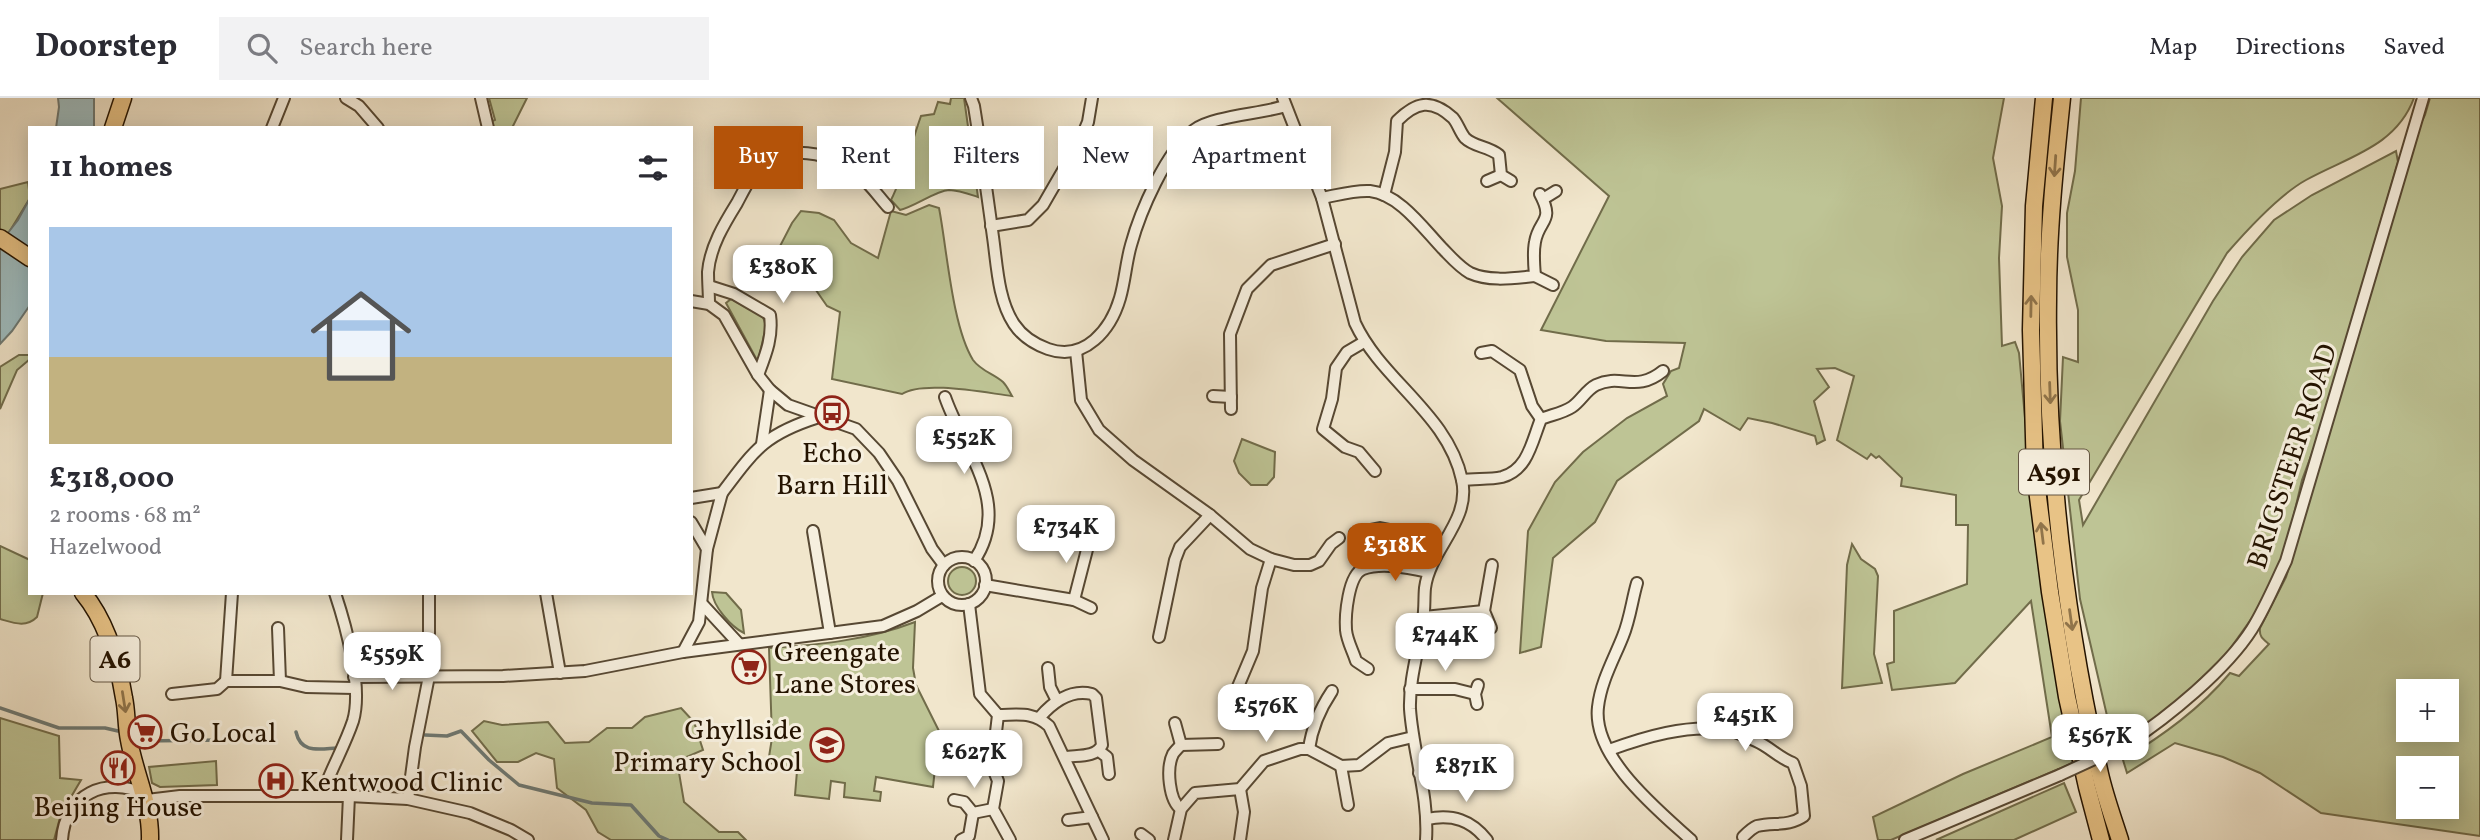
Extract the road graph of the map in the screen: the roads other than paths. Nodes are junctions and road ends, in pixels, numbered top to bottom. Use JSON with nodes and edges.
{"nodes":[{"id":1,"x":284,"y":98,"type":"edge"},
{"id":2,"x":346,"y":98,"type":"edge"},
{"id":3,"x":481,"y":98,"type":"edge"},
{"id":4,"x":971,"y":98,"type":"edge"},
{"id":5,"x":1092,"y":98,"type":"edge"},
{"id":6,"x":2044,"y":98,"type":"edge"},
{"id":7,"x":2062,"y":98,"type":"edge"},
{"id":8,"x":2423,"y":98,"type":"edge"},
{"id":9,"x":118,"y":101,"type":"edge"},
{"id":10,"x":1419,"y":101,"type":"edge"},
{"id":11,"x":362,"y":102,"type":"edge"},
{"id":12,"x":1284,"y":102,"type":"edge"},
{"id":13,"x":113,"y":126,"type":"edge"},
{"id":14,"x":273,"y":126,"type":"edge"},
{"id":15,"x":377,"y":126,"type":"edge"},
{"id":16,"x":488,"y":126,"type":"edge"},
{"id":17,"x":1501,"y":175,"type":"junction"},
{"id":18,"x":1487,"y":181,"type":"dead end"},
{"id":19,"x":1511,"y":181,"type":"dead end"},
{"id":20,"x":1556,"y":191,"type":"dead end"},
{"id":21,"x":1384,"y":195,"type":"junction"},
{"id":22,"x":1322,"y":198,"type":"junction"},
{"id":23,"x":888,"y":207,"type":"dead end"},
{"id":24,"x":991,"y":226,"type":"junction"},
{"id":25,"x":1,"y":239,"type":"edge"},
{"id":26,"x":1335,"y":244,"type":"junction"},
{"id":27,"x":28,"y":257,"type":"edge"},
{"id":28,"x":1535,"y":276,"type":"junction"},
{"id":29,"x":1553,"y":285,"type":"dead end"},
{"id":30,"x":709,"y":286,"type":"junction"},
{"id":31,"x":693,"y":301,"type":"edge"},
{"id":32,"x":709,"y":304,"type":"junction"},
{"id":33,"x":1364,"y":342,"type":"junction"},
{"id":34,"x":1076,"y":351,"type":"junction"},
{"id":35,"x":1481,"y":352,"type":"dead end"},
{"id":36,"x":1663,"y":371,"type":"dead end"},
{"id":37,"x":758,"y":375,"type":"junction"},
{"id":38,"x":770,"y":390,"type":"junction"},
{"id":39,"x":1213,"y":396,"type":"dead end"},
{"id":40,"x":945,"y":397,"type":"dead end"},
{"id":41,"x":1231,"y":397,"type":"junction"},
{"id":42,"x":1231,"y":409,"type":"dead end"},
{"id":43,"x":819,"y":417,"type":"junction"},
{"id":44,"x":1541,"y":419,"type":"junction"},
{"id":45,"x":1323,"y":429,"type":"junction"},
{"id":46,"x":1313,"y":437,"type":"dead end"},
{"id":47,"x":762,"y":444,"type":"junction"},
{"id":48,"x":1375,"y":471,"type":"dead end"},
{"id":49,"x":1462,"y":480,"type":"junction"},
{"id":50,"x":722,"y":494,"type":"junction"},
{"id":51,"x":693,"y":498,"type":"edge"},
{"id":52,"x":1210,"y":515,"type":"junction"},
{"id":53,"x":693,"y":525,"type":"edge"},
{"id":54,"x":813,"y":531,"type":"dead end"},
{"id":55,"x":1355,"y":533,"type":"dead end"},
{"id":56,"x":1090,"y":538,"type":"dead end"},
{"id":57,"x":1339,"y":538,"type":"dead end"},
{"id":58,"x":707,"y":549,"type":"junction"},
{"id":59,"x":1271,"y":559,"type":"junction"},
{"id":60,"x":974,"y":561,"type":"junction"},
{"id":61,"x":944,"y":565,"type":"junction"},
{"id":62,"x":1492,"y":565,"type":"dead end"},
{"id":63,"x":1401,"y":567,"type":"junction"},
{"id":64,"x":1428,"y":572,"type":"junction"},
{"id":65,"x":1637,"y":583,"type":"dead end"},
{"id":66,"x":985,"y":585,"type":"junction"},
{"id":67,"x":84,"y":595,"type":"edge"},
{"id":68,"x":232,"y":595,"type":"edge"},
{"id":69,"x":336,"y":595,"type":"edge"},
{"id":70,"x":429,"y":595,"type":"edge"},
{"id":71,"x":546,"y":595,"type":"edge"},
{"id":72,"x":942,"y":596,"type":"junction"},
{"id":73,"x":1074,"y":600,"type":"junction"},
{"id":74,"x":969,"y":604,"type":"junction"},
{"id":75,"x":703,"y":605,"type":"junction"},
{"id":76,"x":1091,"y":608,"type":"dead end"},
{"id":77,"x":1484,"y":611,"type":"junction"},
{"id":78,"x":1424,"y":617,"type":"junction"},
{"id":79,"x":278,"y":628,"type":"dead end"},
{"id":80,"x":1491,"y":628,"type":"dead end"},
{"id":81,"x":830,"y":633,"type":"junction"},
{"id":82,"x":1159,"y":637,"type":"dead end"},
{"id":83,"x":739,"y":644,"type":"junction"},
{"id":84,"x":683,"y":652,"type":"junction"},
{"id":85,"x":1048,"y":668,"type":"dead end"},
{"id":86,"x":1368,"y":669,"type":"dead end"},
{"id":87,"x":560,"y":673,"type":"junction"},
{"id":88,"x":429,"y":676,"type":"junction"},
{"id":89,"x":226,"y":681,"type":"junction"},
{"id":90,"x":280,"y":681,"type":"junction"},
{"id":91,"x":354,"y":683,"type":"junction"},
{"id":92,"x":1410,"y":689,"type":"junction"},
{"id":93,"x":1332,"y":691,"type":"dead end"},
{"id":94,"x":172,"y":694,"type":"dead end"},
{"id":95,"x":1476,"y":694,"type":"dead end"},
{"id":96,"x":1056,"y":701,"type":"junction"},
{"id":97,"x":1232,"y":701,"type":"dead end"},
{"id":98,"x":998,"y":715,"type":"junction"},
{"id":99,"x":1040,"y":718,"type":"junction"},
{"id":100,"x":1175,"y":723,"type":"dead end"},
{"id":101,"x":1413,"y":737,"type":"junction"},
{"id":102,"x":1218,"y":744,"type":"dead end"},
{"id":103,"x":1181,"y":745,"type":"junction"},
{"id":104,"x":1309,"y":748,"type":"junction"},
{"id":105,"x":1609,"y":750,"type":"junction"},
{"id":106,"x":1099,"y":751,"type":"junction"},
{"id":107,"x":1065,"y":757,"type":"junction"},
{"id":108,"x":1476,"y":759,"type":"dead end"},
{"id":109,"x":1341,"y":766,"type":"junction"},
{"id":110,"x":136,"y":768,"type":"junction"},
{"id":111,"x":1419,"y":773,"type":"junction"},
{"id":112,"x":1109,"y":774,"type":"dead end"},
{"id":113,"x":327,"y":782,"type":"dead end"},
{"id":114,"x":116,"y":786,"type":"junction"},
{"id":115,"x":1240,"y":789,"type":"junction"},
{"id":116,"x":349,"y":796,"type":"junction"},
{"id":117,"x":146,"y":797,"type":"junction"},
{"id":118,"x":408,"y":799,"type":"junction"},
{"id":119,"x":954,"y":800,"type":"dead end"},
{"id":120,"x":1348,"y":805,"type":"dead end"},
{"id":121,"x":993,"y":809,"type":"junction"},
{"id":122,"x":1181,"y":809,"type":"junction"},
{"id":123,"x":973,"y":813,"type":"junction"},
{"id":124,"x":1092,"y":817,"type":"junction"},
{"id":125,"x":1427,"y":819,"type":"junction"},
{"id":126,"x":1068,"y":820,"type":"dead end"},
{"id":127,"x":1743,"y":836,"type":"dead end"},
{"id":128,"x":62,"y":840,"type":"edge"},
{"id":129,"x":150,"y":840,"type":"edge"},
{"id":130,"x":347,"y":840,"type":"edge"},
{"id":131,"x":528,"y":840,"type":"edge"},
{"id":132,"x":961,"y":840,"type":"edge"},
{"id":133,"x":1010,"y":840,"type":"edge"},
{"id":134,"x":1103,"y":840,"type":"edge"},
{"id":135,"x":1174,"y":840,"type":"edge"},
{"id":136,"x":1240,"y":840,"type":"edge"},
{"id":137,"x":1426,"y":840,"type":"edge"},
{"id":138,"x":1487,"y":840,"type":"edge"},
{"id":139,"x":1691,"y":840,"type":"edge"},
{"id":140,"x":1905,"y":840,"type":"edge"},
{"id":141,"x":2101,"y":840,"type":"edge"},
{"id":142,"x":2120,"y":840,"type":"edge"}],
"edges":[{"from":1,"to":14,"type":"street"},
{"from":2,"to":11,"type":"street"},
{"from":3,"to":16,"type":"street"},
{"from":4,"to":24,"type":"street"},
{"from":5,"to":24,"type":"street"},
{"from":141,"to":6,"type":"highway","number":"A591","one_way":true},
{"from":7,"to":142,"type":"highway","number":"A591","one_way":true},
{"from":8,"to":140,"type":"street","name":"BRIGSTEER ROAD","bridge":true},
{"from":9,"to":13,"type":"highway"},
{"from":10,"to":17,"type":"street"},
{"from":10,"to":21,"type":"street"},
{"from":11,"to":15,"type":"street"},
{"from":12,"to":22,"type":"street"},
{"from":12,"to":34,"type":"street"},
{"from":17,"to":18,"type":"street"},
{"from":17,"to":19,"type":"street"},
{"from":20,"to":28,"type":"street"},
{"from":21,"to":22,"type":"street"},
{"from":21,"to":28,"type":"street"},
{"from":22,"to":26,"type":"street"},
{"from":23,"to":30,"type":"street"},
{"from":24,"to":34,"type":"street"},
{"from":25,"to":27,"type":"highway"},
{"from":26,"to":33,"type":"street"},
{"from":26,"to":41,"type":"street"},
{"from":28,"to":29,"type":"street"},
{"from":30,"to":32,"type":"street"},
{"from":30,"to":37,"type":"street"},
{"from":31,"to":32,"type":"street"},
{"from":32,"to":37,"type":"street"},
{"from":33,"to":45,"type":"street"},
{"from":33,"to":49,"type":"street"},
{"from":34,"to":52,"type":"street"},
{"from":35,"to":44,"type":"street"},
{"from":36,"to":44,"type":"street"},
{"from":37,"to":38,"type":"street"},
{"from":38,"to":43,"type":"street"},
{"from":38,"to":47,"type":"street"},
{"from":39,"to":41,"type":"street"},
{"from":40,"to":60,"type":"street"},
{"from":41,"to":42,"type":"street"},
{"from":43,"to":47,"type":"street"},
{"from":43,"to":61,"type":"street"},
{"from":44,"to":49,"type":"street"},
{"from":45,"to":46,"type":"street"},
{"from":45,"to":48,"type":"street"},
{"from":47,"to":50,"type":"street"},
{"from":49,"to":64,"type":"street"},
{"from":50,"to":51,"type":"street"},
{"from":50,"to":58,"type":"street"},
{"from":52,"to":59,"type":"street"},
{"from":52,"to":82,"type":"street"},
{"from":53,"to":58,"type":"street"},
{"from":54,"to":81,"type":"street"},
{"from":55,"to":63,"type":"street"},
{"from":56,"to":73,"type":"street"},
{"from":57,"to":59,"type":"street"},
{"from":58,"to":75,"type":"street"},
{"from":59,"to":97,"type":"street"},
{"from":60,"to":61,"type":"street"},
{"from":60,"to":66,"type":"street"},
{"from":61,"to":72,"type":"street"},
{"from":62,"to":77,"type":"street"},
{"from":63,"to":64,"type":"street"},
{"from":63,"to":86,"type":"street"},
{"from":64,"to":78,"type":"street"},
{"from":65,"to":105,"type":"street"},
{"from":66,"to":73,"type":"street"},
{"from":66,"to":74,"type":"street"},
{"from":67,"to":110,"type":"highway","number":"A6","one_way":true},
{"from":68,"to":89,"type":"street"},
{"from":69,"to":91,"type":"street"},
{"from":70,"to":88,"type":"street"},
{"from":71,"to":87,"type":"street"},
{"from":72,"to":74,"type":"street"},
{"from":72,"to":81,"type":"street"},
{"from":73,"to":76,"type":"street"},
{"from":74,"to":98,"type":"street"},
{"from":75,"to":83,"type":"street"},
{"from":75,"to":84,"type":"street"},
{"from":77,"to":78,"type":"street"},
{"from":77,"to":80,"type":"street"},
{"from":78,"to":92,"type":"street"},
{"from":79,"to":90,"type":"street"},
{"from":81,"to":83,"type":"street"},
{"from":83,"to":84,"type":"street"},
{"from":84,"to":87,"type":"street"},
{"from":85,"to":96,"type":"street"},
{"from":87,"to":88,"type":"street"},
{"from":88,"to":91,"type":"street"},
{"from":88,"to":118,"type":"street"},
{"from":89,"to":90,"type":"street"},
{"from":89,"to":94,"type":"street"},
{"from":90,"to":91,"type":"street"},
{"from":91,"to":113,"type":"street"},
{"from":92,"to":95,"type":"street"},
{"from":92,"to":101,"type":"street"},
{"from":93,"to":104,"type":"street"},
{"from":96,"to":99,"type":"street"},
{"from":96,"to":106,"type":"street"},
{"from":98,"to":99,"type":"street"},
{"from":98,"to":121,"type":"street"},
{"from":99,"to":107,"type":"street"},
{"from":100,"to":103,"type":"street"},
{"from":101,"to":109,"type":"street"},
{"from":101,"to":111,"type":"street"},
{"from":102,"to":103,"type":"street"},
{"from":103,"to":122,"type":"street"},
{"from":104,"to":109,"type":"street"},
{"from":104,"to":115,"type":"street"},
{"from":105,"to":127,"type":"street"},
{"from":105,"to":139,"type":"street"},
{"from":106,"to":107,"type":"street"},
{"from":106,"to":112,"type":"street"},
{"from":107,"to":124,"type":"street"},
{"from":108,"to":111,"type":"street"},
{"from":109,"to":120,"type":"street"},
{"from":110,"to":114,"type":"street"},
{"from":110,"to":117,"type":"highway","number":"A6"},
{"from":111,"to":125,"type":"street"},
{"from":114,"to":117,"type":"street"},
{"from":114,"to":128,"type":"street"},
{"from":115,"to":122,"type":"street"},
{"from":115,"to":136,"type":"street"},
{"from":116,"to":117,"type":"street"},
{"from":116,"to":118,"type":"street"},
{"from":116,"to":130,"type":"street"},
{"from":117,"to":129,"type":"highway","number":"A6"},
{"from":118,"to":131,"type":"street"},
{"from":119,"to":123,"type":"street"},
{"from":121,"to":123,"type":"street"},
{"from":121,"to":133,"type":"street"},
{"from":122,"to":135,"type":"street"},
{"from":123,"to":132,"type":"street"},
{"from":124,"to":126,"type":"street"},
{"from":124,"to":134,"type":"street"},
{"from":125,"to":137,"type":"street"},
{"from":125,"to":138,"type":"street"}]}
